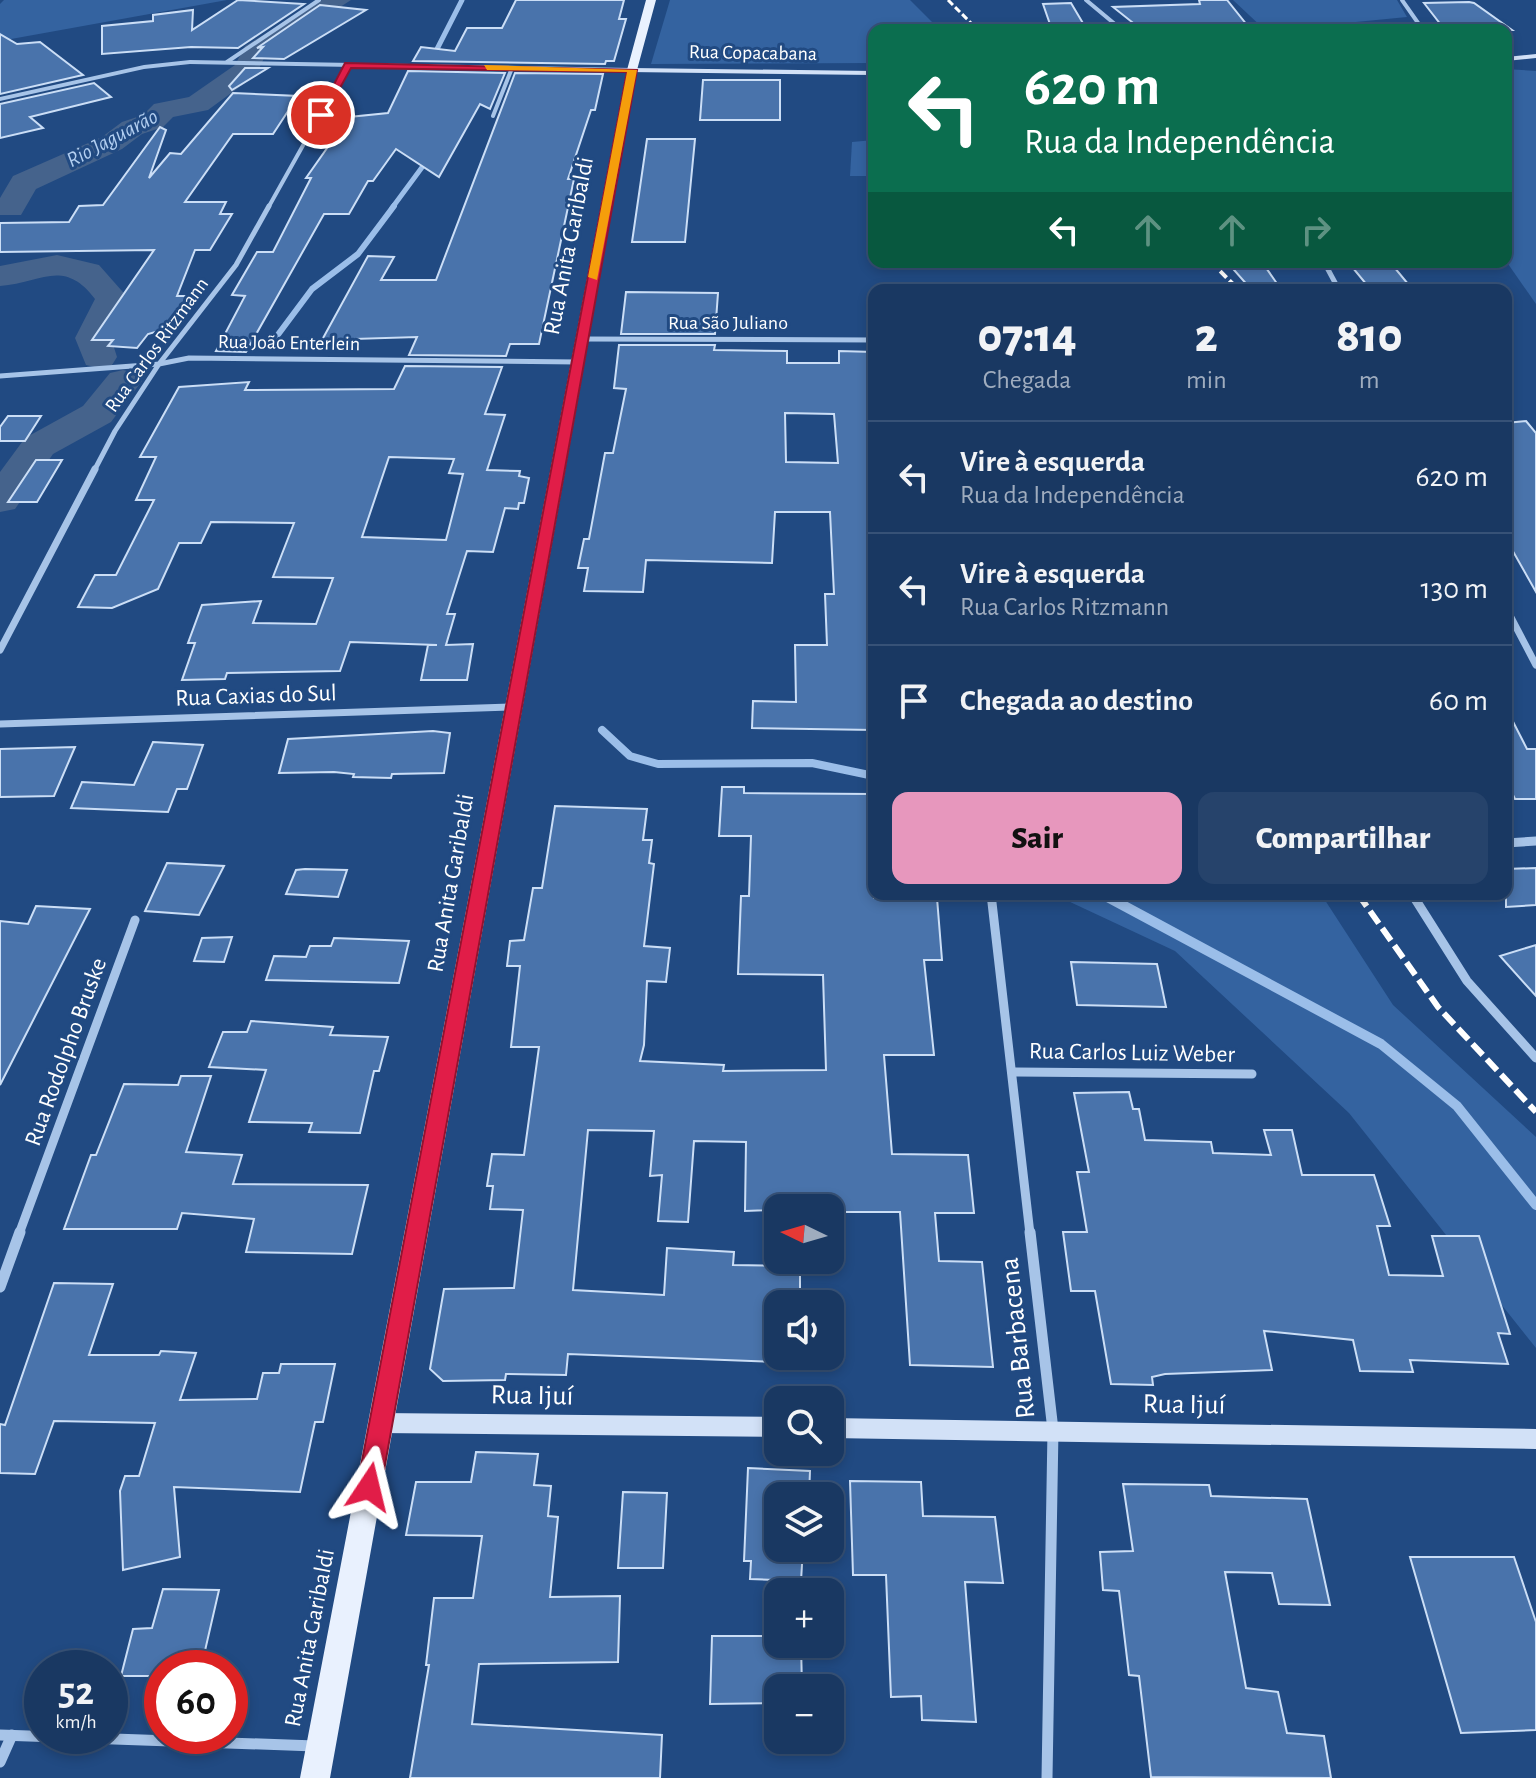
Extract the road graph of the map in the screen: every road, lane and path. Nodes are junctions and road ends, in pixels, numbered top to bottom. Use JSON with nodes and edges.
{"nodes":[{"id":1,"x":319,"y":0,"type":"edge"},
{"id":2,"x":651,"y":0,"type":"edge"},
{"id":3,"x":1086,"y":0,"type":"edge"},
{"id":4,"x":1402,"y":0,"type":"edge"},
{"id":5,"x":1115,"y":24,"type":"edge"},
{"id":6,"x":1419,"y":24,"type":"edge"},
{"id":7,"x":1536,"y":56,"type":"edge"},
{"id":8,"x":1512,"y":58,"type":"edge"},
{"id":9,"x":227,"y":62,"type":"junction"},
{"id":10,"x":348,"y":65,"type":"junction"},
{"id":11,"x":512,"y":68,"type":"junction"},
{"id":12,"x":632,"y":70,"type":"junction"},
{"id":13,"x":868,"y":73,"type":"edge"},
{"id":14,"x":0,"y":99,"type":"edge"},
{"id":15,"x":493,"y":116,"type":"dead end"},
{"id":16,"x":582,"y":339,"type":"junction"},
{"id":17,"x":868,"y":340,"type":"edge"},
{"id":18,"x":578,"y":362,"type":"junction"},
{"id":19,"x":159,"y":364,"type":"junction"},
{"id":20,"x":0,"y":376,"type":"edge"},
{"id":21,"x":1512,"y":619,"type":"edge"},
{"id":22,"x":0,"y":650,"type":"edge"},
{"id":23,"x":1536,"y":665,"type":"edge"},
{"id":24,"x":513,"y":707,"type":"junction"},
{"id":25,"x":0,"y":724,"type":"edge"},
{"id":26,"x":1536,"y":841,"type":"edge"},
{"id":27,"x":1512,"y":843,"type":"edge"},
{"id":28,"x":992,"y":900,"type":"edge"},
{"id":29,"x":1416,"y":900,"type":"edge"},
{"id":30,"x":135,"y":920,"type":"dead end"},
{"id":31,"x":1536,"y":1058,"type":"edge"},
{"id":32,"x":1012,"y":1072,"type":"junction"},
{"id":33,"x":1252,"y":1074,"type":"dead end"},
{"id":34,"x":0,"y":1287,"type":"edge"},
{"id":35,"x":380,"y":1423,"type":"junction"},
{"id":36,"x":764,"y":1427,"type":"edge"},
{"id":37,"x":844,"y":1428,"type":"edge"},
{"id":38,"x":1053,"y":1430,"type":"junction"},
{"id":39,"x":1536,"y":1439,"type":"edge"},
{"id":40,"x":6,"y":1735,"type":"edge"},
{"id":41,"x":321,"y":1746,"type":"junction"},
{"id":42,"x":0,"y":1762,"type":"edge"},
{"id":43,"x":315,"y":1778,"type":"edge"},
{"id":44,"x":1047,"y":1778,"type":"edge"}],
"edges":[{"from":1,"to":9,"type":"street"},
{"from":2,"to":12,"type":"main road","name":"Rua Anita Garibaldi"},
{"from":3,"to":5,"type":"street"},
{"from":4,"to":6,"type":"street"},
{"from":7,"to":8,"type":"main road"},
{"from":9,"to":10,"type":"street"},
{"from":9,"to":14,"type":"street"},
{"from":10,"to":11,"type":"street"},
{"from":10,"to":19,"type":"street","name":"Rua Carlos Ritzmann"},
{"from":11,"to":12,"type":"street"},
{"from":11,"to":15,"type":"street"},
{"from":12,"to":13,"type":"main road","name":"Rua Copacabana"},
{"from":12,"to":16,"type":"main road","name":"Rua Anita Garibaldi"},
{"from":16,"to":17,"type":"street","name":"Rua São Juliano"},
{"from":16,"to":18,"type":"main road","name":"Rua Anita Garibaldi"},
{"from":18,"to":19,"type":"street","name":"Rua João Enterlein"},
{"from":18,"to":24,"type":"main road","name":"Rua Anita Garibaldi"},
{"from":19,"to":20,"type":"street","name":"Rua João Enterlein"},
{"from":19,"to":22,"type":"street","name":"Rua Carlos Ritzmann"},
{"from":21,"to":23,"type":"street"},
{"from":24,"to":25,"type":"street","name":"Rua Caxias do Sul"},
{"from":24,"to":35,"type":"main road","name":"Rua Anita Garibaldi"},
{"from":26,"to":27,"type":"street"},
{"from":28,"to":32,"type":"street","name":"Rua Barbacena"},
{"from":29,"to":31,"type":"street"},
{"from":30,"to":34,"type":"street","name":"Rua Rodolpho Bruske"},
{"from":32,"to":33,"type":"street","name":"Rua Carlos Luiz Weber"},
{"from":32,"to":38,"type":"street","name":"Rua Barbacena"},
{"from":35,"to":36,"type":"main road","name":"Rua Ijuí"},
{"from":35,"to":41,"type":"main road","name":"Rua Anita Garibaldi"},
{"from":37,"to":38,"type":"main road","name":"Rua Ijuí"},
{"from":38,"to":39,"type":"main road","name":"Rua Ijuí"},
{"from":38,"to":44,"type":"street","name":"Rua Barbacena"},
{"from":40,"to":41,"type":"street"},
{"from":40,"to":42,"type":"street"},
{"from":41,"to":43,"type":"main road","name":"Rua Anita Garibaldi"}]}
